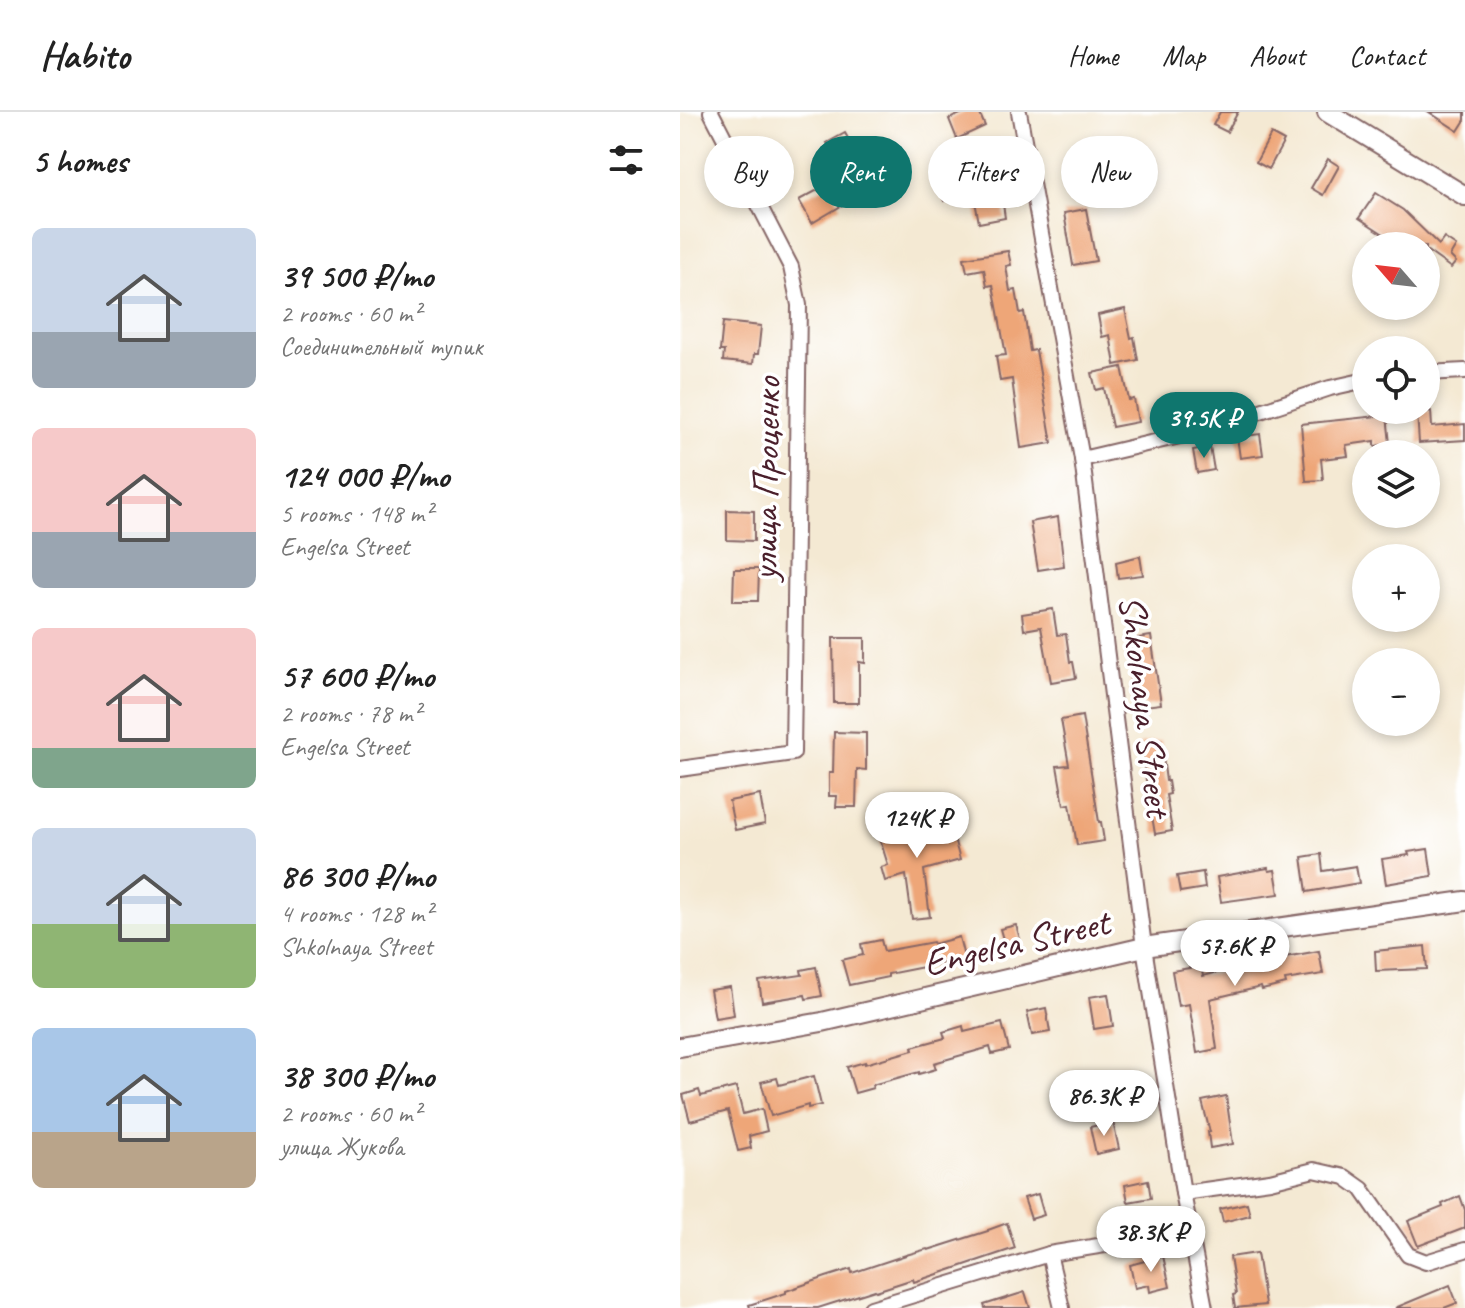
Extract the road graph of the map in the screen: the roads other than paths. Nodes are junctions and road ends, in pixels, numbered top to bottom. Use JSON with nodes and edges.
{"nodes":[{"id":1,"x":711,"y":112,"type":"edge"},
{"id":2,"x":1019,"y":112,"type":"edge"},
{"id":3,"x":1327,"y":112,"type":"edge"},
{"id":4,"x":1465,"y":196,"type":"edge"},
{"id":5,"x":1465,"y":371,"type":"edge"},
{"id":6,"x":1440,"y":372,"type":"edge"},
{"id":7,"x":1352,"y":383,"type":"edge"},
{"id":8,"x":1082,"y":459,"type":"junction"},
{"id":9,"x":680,"y":769,"type":"edge"},
{"id":10,"x":1465,"y":901,"type":"edge"},
{"id":11,"x":1144,"y":947,"type":"junction"},
{"id":12,"x":680,"y":1047,"type":"edge"},
{"id":13,"x":1183,"y":1193,"type":"junction"},
{"id":14,"x":1191,"y":1231,"type":"junction"},
{"id":15,"x":1465,"y":1250,"type":"edge"},
{"id":16,"x":1049,"y":1254,"type":"junction"},
{"id":17,"x":871,"y":1308,"type":"edge"},
{"id":18,"x":1062,"y":1308,"type":"edge"},
{"id":19,"x":1205,"y":1308,"type":"edge"}],
"edges":[{"from":1,"to":9,"type":"street","name":"улица Проценко"},
{"from":2,"to":8,"type":"street","name":"Shkolnaya Street"},
{"from":3,"to":4,"type":"street"},
{"from":5,"to":6,"type":"street"},
{"from":7,"to":8,"type":"street"},
{"from":8,"to":11,"type":"street","name":"Shkolnaya Street"},
{"from":10,"to":11,"type":"street","name":"Engelsa Street"},
{"from":11,"to":12,"type":"street","name":"Engelsa Street"},
{"from":11,"to":13,"type":"street","name":"Shkolnaya Street"},
{"from":13,"to":14,"type":"street","name":"Shkolnaya Street"},
{"from":13,"to":15,"type":"street"},
{"from":14,"to":16,"type":"street"},
{"from":14,"to":19,"type":"street","name":"Shkolnaya Street"},
{"from":16,"to":17,"type":"street"},
{"from":16,"to":18,"type":"street"}]}
